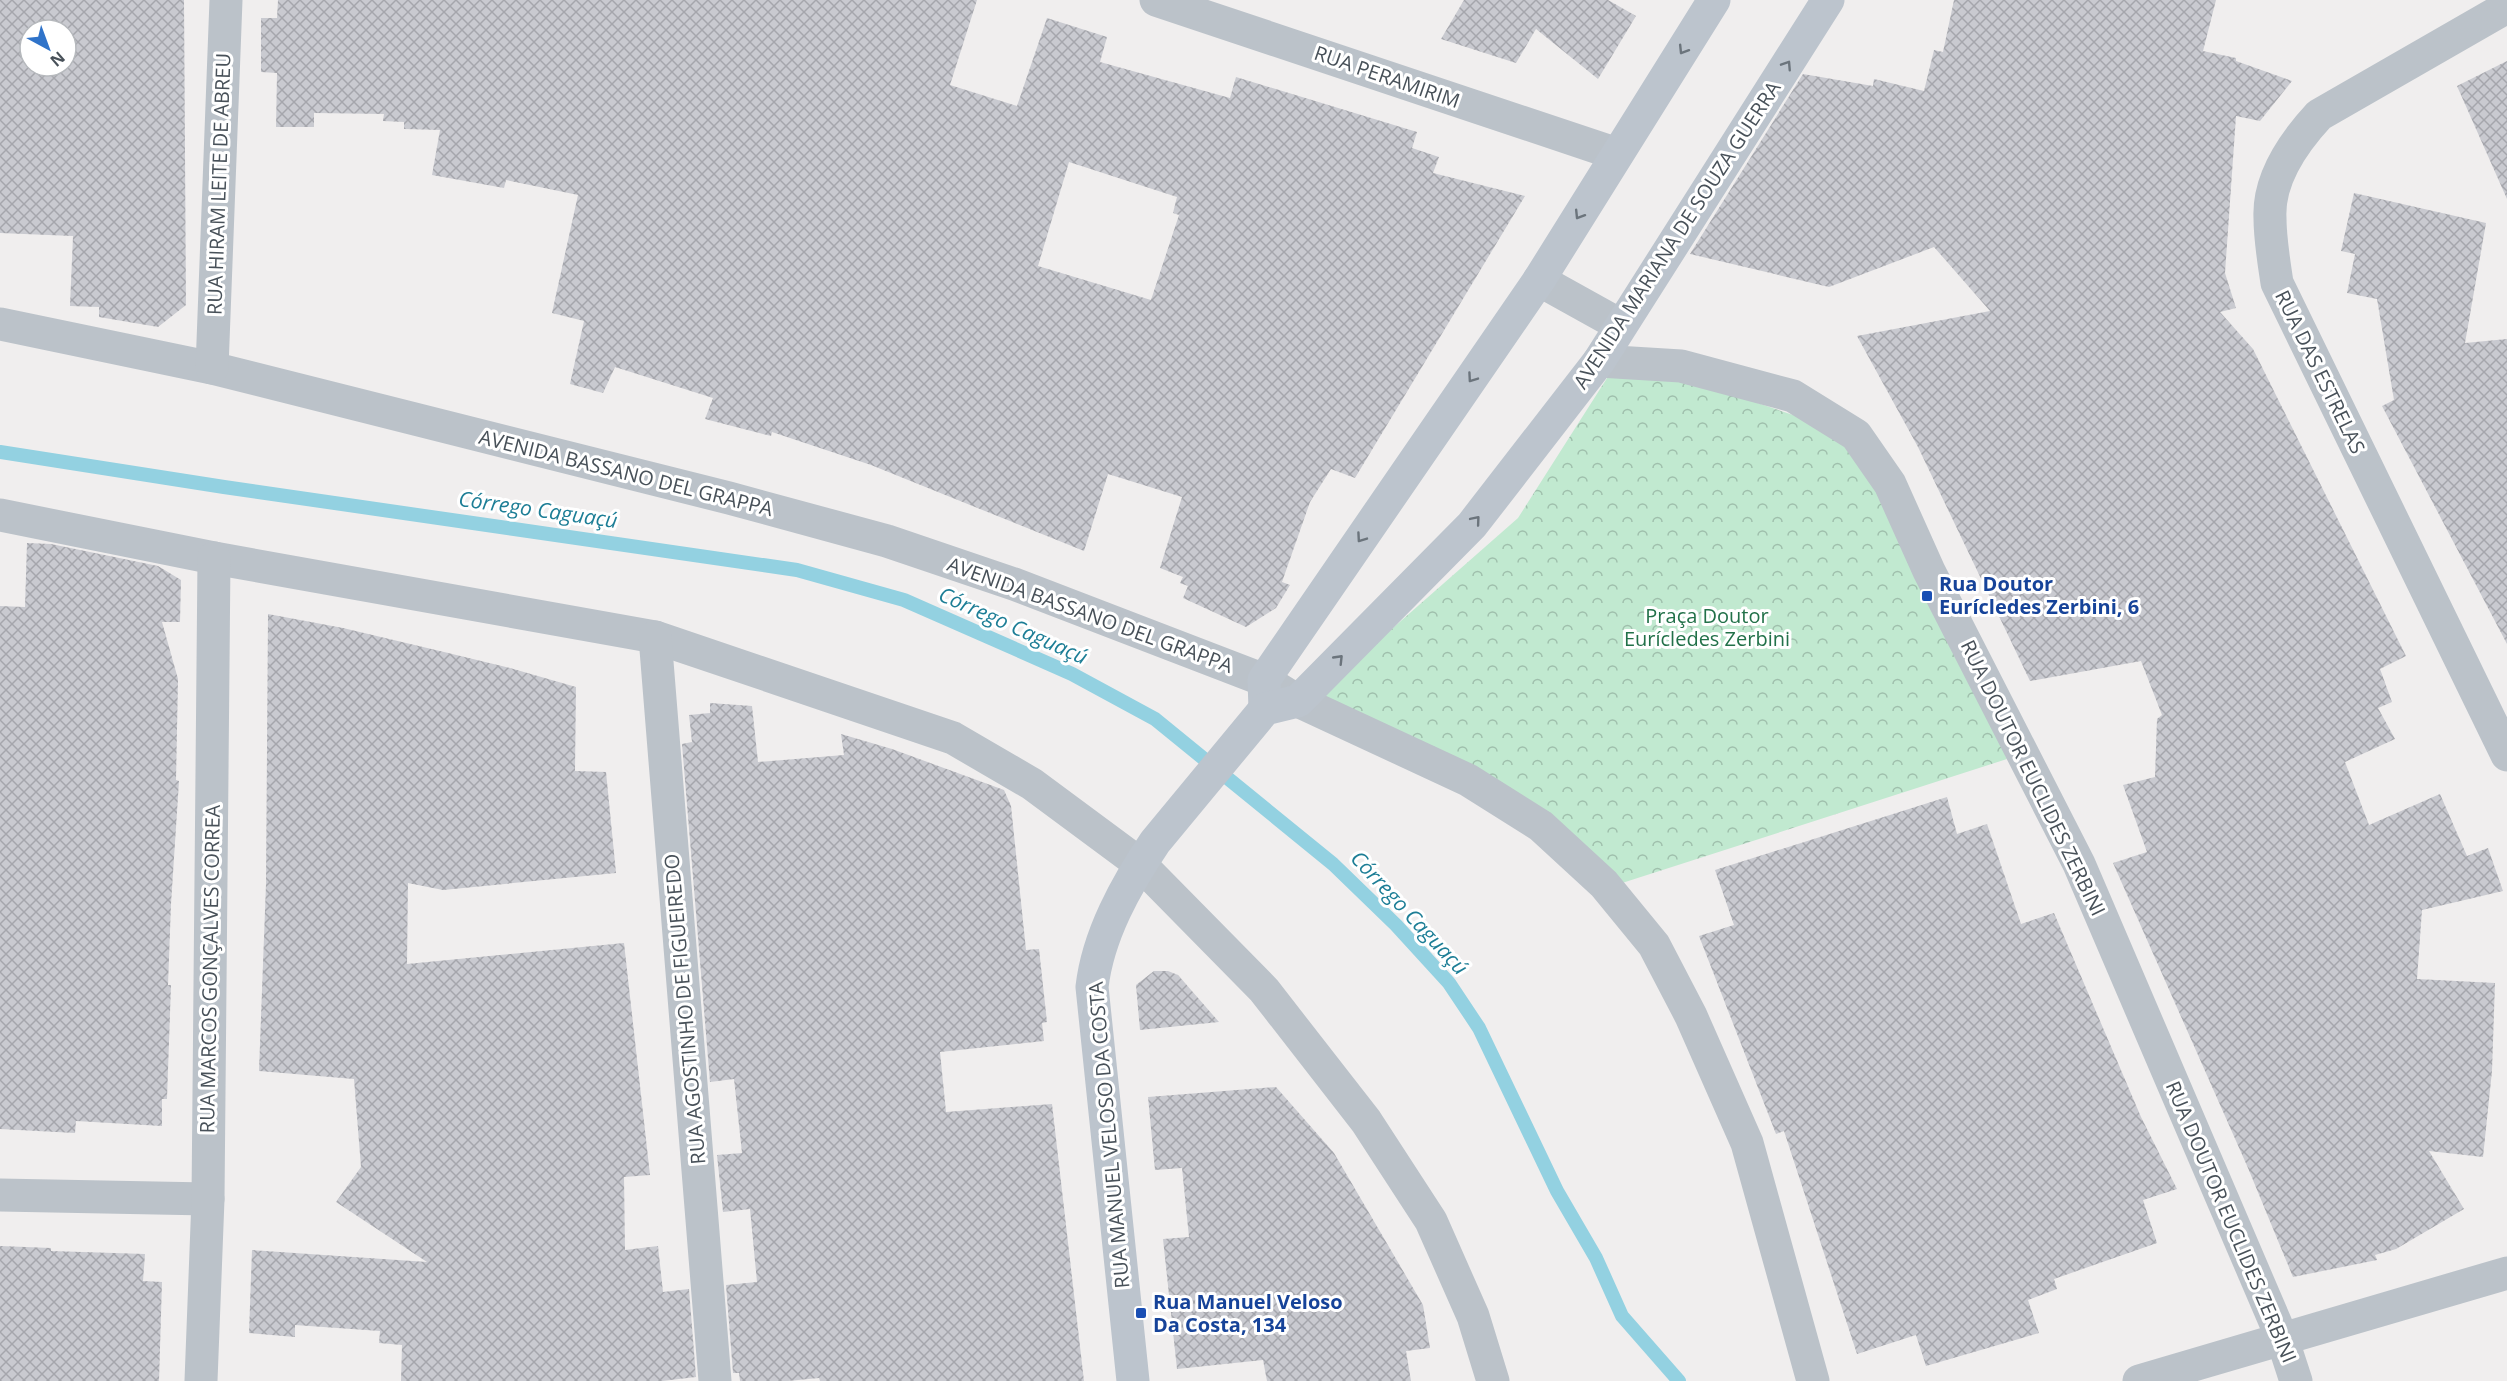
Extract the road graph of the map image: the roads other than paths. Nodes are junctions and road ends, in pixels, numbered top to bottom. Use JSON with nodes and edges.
{"nodes":[{"id":1,"x":226,"y":0,"type":"edge"},
{"id":2,"x":1156,"y":0,"type":"edge"},
{"id":3,"x":1714,"y":0,"type":"edge"},
{"id":4,"x":1828,"y":0,"type":"edge"},
{"id":5,"x":1204,"y":7,"type":"edge"},
{"id":6,"x":2507,"y":7,"type":"edge"},
{"id":7,"x":1617,"y":154,"type":"junction"},
{"id":8,"x":1548,"y":285,"type":"junction"},
{"id":9,"x":1615,"y":322,"type":"junction"},
{"id":10,"x":0,"y":324,"type":"edge"},
{"id":11,"x":1599,"y":362,"type":"junction"},
{"id":12,"x":212,"y":368,"type":"junction"},
{"id":13,"x":0,"y":515,"type":"edge"},
{"id":14,"x":214,"y":558,"type":"junction"},
{"id":15,"x":655,"y":636,"type":"junction"},
{"id":16,"x":1265,"y":694,"type":"junction"},
{"id":17,"x":1298,"y":701,"type":"junction"},
{"id":18,"x":2507,"y":755,"type":"edge"},
{"id":19,"x":1148,"y":853,"type":"junction"},
{"id":20,"x":0,"y":1196,"type":"edge"},
{"id":21,"x":208,"y":1199,"type":"junction"},
{"id":22,"x":2507,"y":1273,"type":"edge"},
{"id":23,"x":2282,"y":1338,"type":"junction"},
{"id":24,"x":201,"y":1381,"type":"edge"},
{"id":25,"x":715,"y":1381,"type":"edge"},
{"id":26,"x":1133,"y":1381,"type":"edge"},
{"id":27,"x":1493,"y":1381,"type":"edge"},
{"id":28,"x":1813,"y":1381,"type":"edge"},
{"id":29,"x":2139,"y":1381,"type":"edge"},
{"id":30,"x":2296,"y":1381,"type":"edge"}],
"edges":[{"from":1,"to":12,"type":"street","name":"RUA HIRAM LEITE DE ABREU"},
{"from":2,"to":5,"type":"street","name":"RUA PERAMIRIM"},
{"from":3,"to":7,"type":"main road","one_way":true},
{"from":9,"to":4,"type":"main road","name":"AVENIDA MARIANA DE SOUZA GUERRA","one_way":true},
{"from":5,"to":7,"type":"street","name":"RUA PERAMIRIM"},
{"from":6,"to":18,"type":"street","name":"RUA DAS ESTRELAS"},
{"from":7,"to":8,"type":"main road","one_way":true},
{"from":8,"to":9,"type":"street"},
{"from":8,"to":16,"type":"main road","one_way":true},
{"from":9,"to":11,"type":"main road","name":"AVENIDA MARIANA DE SOUZA GUERRA"},
{"from":10,"to":12,"type":"street","name":"AVENIDA BASSANO DEL GRAPPA"},
{"from":17,"to":11,"type":"main road","name":"AVENIDA MARIANA DE SOUZA GUERRA","one_way":true},
{"from":11,"to":23,"type":"street","name":"RUA DOUTOR EUCLIDES ZERBINI"},
{"from":12,"to":16,"type":"street","name":"AVENIDA BASSANO DEL GRAPPA"},
{"from":13,"to":14,"type":"street"},
{"from":14,"to":15,"type":"street"},
{"from":14,"to":21,"type":"street","name":"RUA MARCOS GONÇALVES CORREA"},
{"from":15,"to":19,"type":"street"},
{"from":15,"to":25,"type":"street","name":"RUA AGOSTINHO DE FIGUEIREDO"},
{"from":16,"to":17,"type":"main road"},
{"from":16,"to":19,"type":"main road","name":"RUA MANUEL VELOSO DA COSTA"},
{"from":17,"to":28,"type":"street"},
{"from":19,"to":26,"type":"main road","name":"RUA MANUEL VELOSO DA COSTA"},
{"from":19,"to":27,"type":"street"},
{"from":20,"to":21,"type":"street"},
{"from":21,"to":24,"type":"street","name":"RUA MARCOS GONÇALVES CORREA"},
{"from":22,"to":23,"type":"street"},
{"from":23,"to":29,"type":"street"},
{"from":23,"to":30,"type":"street","name":"RUA DOUTOR EUCLIDES ZERBINI"}]}
